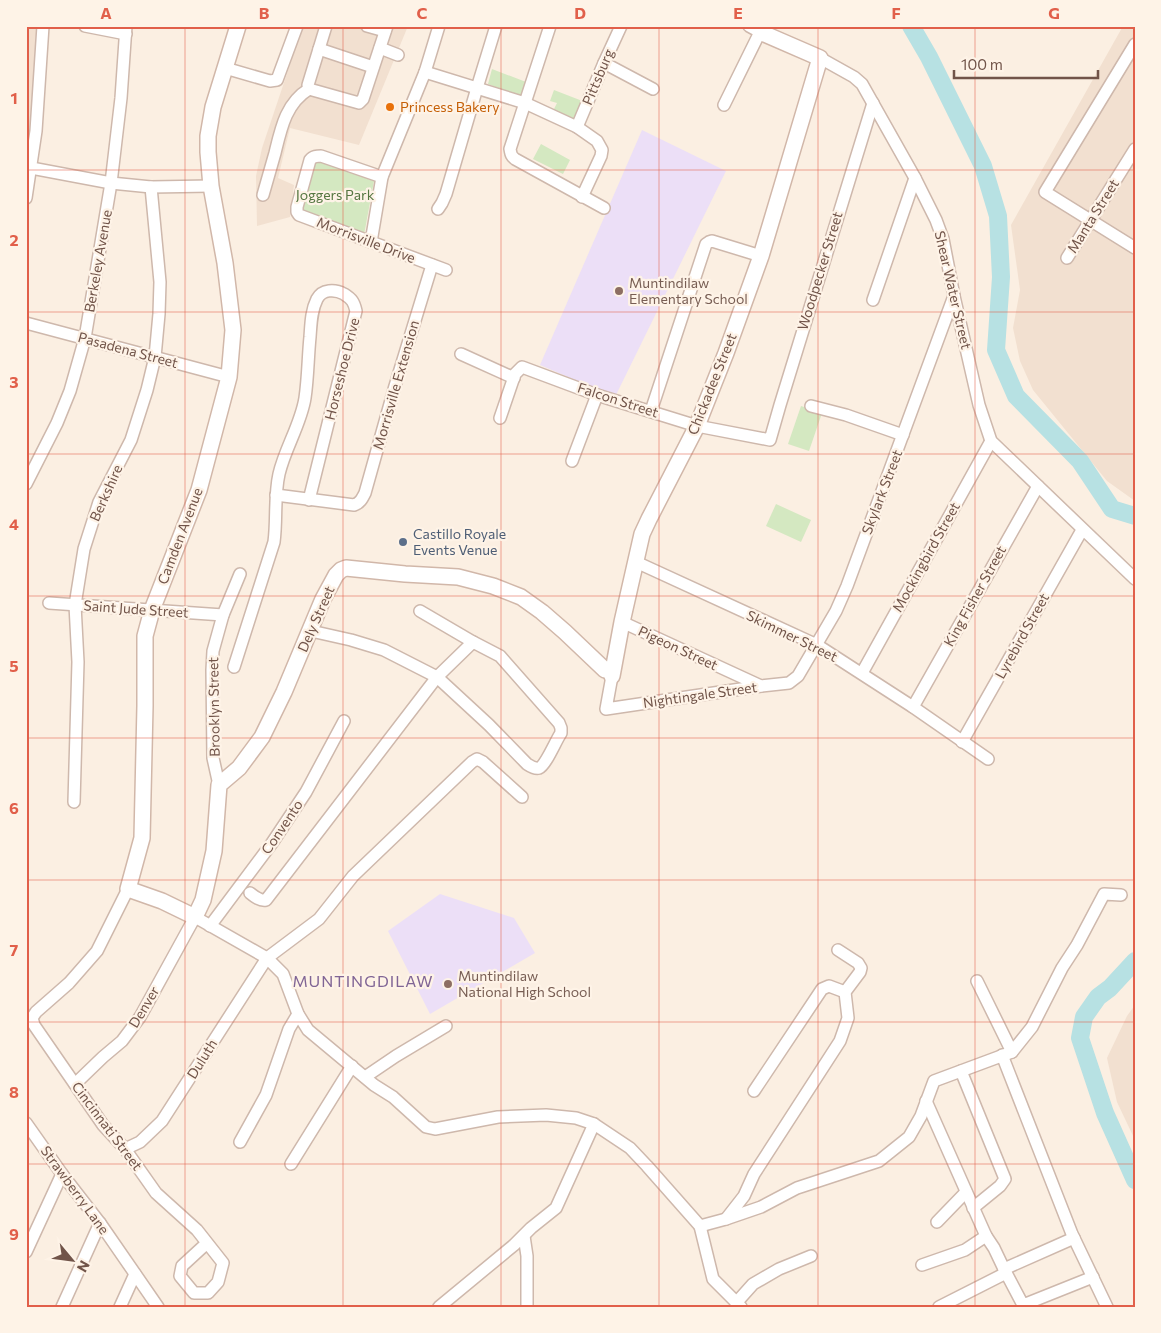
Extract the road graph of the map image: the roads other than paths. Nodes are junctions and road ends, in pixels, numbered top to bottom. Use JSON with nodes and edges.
{"nodes":[{"id":1,"x":43,"y":26,"type":"edge"},
{"id":2,"x":85,"y":26,"type":"edge"},
{"id":3,"x":238,"y":26,"type":"edge"},
{"id":4,"x":297,"y":26,"type":"edge"},
{"id":5,"x":326,"y":26,"type":"edge"},
{"id":6,"x":367,"y":26,"type":"edge"},
{"id":7,"x":439,"y":26,"type":"edge"},
{"id":8,"x":496,"y":26,"type":"edge"},
{"id":9,"x":550,"y":26,"type":"edge"},
{"id":10,"x":621,"y":26,"type":"edge"},
{"id":11,"x":757,"y":28,"type":"edge"},
{"id":12,"x":386,"y":29,"type":"edge"},
{"id":13,"x":126,"y":30,"type":"edge"},
{"id":14,"x":1135,"y":44,"type":"edge"},
{"id":15,"x":380,"y":48,"type":"junction"},
{"id":16,"x":319,"y":50,"type":"junction"},
{"id":17,"x":398,"y":55,"type":"dead end"},
{"id":18,"x":820,"y":58,"type":"junction"},
{"id":19,"x":604,"y":63,"type":"junction"},
{"id":20,"x":373,"y":67,"type":"junction"},
{"id":21,"x":225,"y":68,"type":"junction"},
{"id":22,"x":425,"y":72,"type":"junction"},
{"id":23,"x":26,"y":88,"type":"edge"},
{"id":24,"x":309,"y":88,"type":"junction"},
{"id":25,"x":477,"y":88,"type":"junction"},
{"id":26,"x":653,"y":89,"type":"dead end"},
{"id":27,"x":39,"y":90,"type":"junction"},
{"id":28,"x":525,"y":103,"type":"junction"},
{"id":29,"x":873,"y":103,"type":"junction"},
{"id":30,"x":724,"y":105,"type":"dead end"},
{"id":31,"x":577,"y":128,"type":"junction"},
{"id":32,"x":1135,"y":149,"type":"edge"},
{"id":33,"x":29,"y":168,"type":"edge"},
{"id":34,"x":382,"y":177,"type":"junction"},
{"id":35,"x":915,"y":178,"type":"junction"},
{"id":36,"x":111,"y":183,"type":"junction"},
{"id":37,"x":211,"y":186,"type":"junction"},
{"id":38,"x":151,"y":188,"type":"junction"},
{"id":39,"x":264,"y":195,"type":"dead end"},
{"id":40,"x":582,"y":197,"type":"junction"},
{"id":41,"x":26,"y":198,"type":"edge"},
{"id":42,"x":604,"y":208,"type":"dead end"},
{"id":43,"x":438,"y":209,"type":"dead end"},
{"id":44,"x":1091,"y":220,"type":"junction"},
{"id":45,"x":371,"y":242,"type":"junction"},
{"id":46,"x":1135,"y":248,"type":"edge"},
{"id":47,"x":761,"y":256,"type":"junction"},
{"id":48,"x":1067,"y":258,"type":"dead end"},
{"id":49,"x":432,"y":265,"type":"junction"},
{"id":50,"x":446,"y":270,"type":"dead end"},
{"id":51,"x":954,"y":296,"type":"junction"},
{"id":52,"x":872,"y":300,"type":"dead end"},
{"id":53,"x":26,"y":323,"type":"edge"},
{"id":54,"x":85,"y":338,"type":"junction"},
{"id":55,"x":461,"y":354,"type":"dead end"},
{"id":56,"x":155,"y":357,"type":"junction"},
{"id":57,"x":229,"y":377,"type":"junction"},
{"id":58,"x":514,"y":378,"type":"junction"},
{"id":59,"x":597,"y":395,"type":"junction"},
{"id":60,"x":811,"y":406,"type":"dead end"},
{"id":61,"x":651,"y":411,"type":"junction"},
{"id":62,"x":500,"y":418,"type":"dead end"},
{"id":63,"x":697,"y":426,"type":"junction"},
{"id":64,"x":903,"y":435,"type":"junction"},
{"id":65,"x":770,"y":440,"type":"joint"},
{"id":66,"x":991,"y":441,"type":"junction"},
{"id":67,"x":572,"y":461,"type":"dead end"},
{"id":68,"x":26,"y":484,"type":"edge"},
{"id":69,"x":1038,"y":486,"type":"junction"},
{"id":70,"x":276,"y":495,"type":"junction"},
{"id":71,"x":309,"y":500,"type":"junction"},
{"id":72,"x":1082,"y":530,"type":"junction"},
{"id":73,"x":636,"y":562,"type":"junction"},
{"id":74,"x":240,"y":574,"type":"dead end"},
{"id":75,"x":1135,"y":579,"type":"edge"},
{"id":76,"x":49,"y":603,"type":"dead end"},
{"id":77,"x":76,"y":605,"type":"junction"},
{"id":78,"x":152,"y":610,"type":"junction"},
{"id":79,"x":420,"y":611,"type":"dead end"},
{"id":80,"x":223,"y":615,"type":"junction"},
{"id":81,"x":622,"y":622,"type":"junction"},
{"id":82,"x":310,"y":632,"type":"junction"},
{"id":83,"x":473,"y":642,"type":"junction"},
{"id":84,"x":817,"y":645,"type":"junction"},
{"id":85,"x":234,"y":667,"type":"dead end"},
{"id":86,"x":609,"y":673,"type":"junction"},
{"id":87,"x":862,"y":673,"type":"junction"},
{"id":88,"x":437,"y":678,"type":"junction"},
{"id":89,"x":794,"y":680,"type":"joint"},
{"id":90,"x":762,"y":686,"type":"junction"},
{"id":91,"x":913,"y":707,"type":"junction"},
{"id":92,"x":606,"y":709,"type":"joint"},
{"id":93,"x":344,"y":721,"type":"dead end"},
{"id":94,"x":962,"y":742,"type":"junction"},
{"id":95,"x":988,"y":759,"type":"dead end"},
{"id":96,"x":219,"y":785,"type":"junction"},
{"id":97,"x":522,"y":798,"type":"dead end"},
{"id":98,"x":74,"y":802,"type":"dead end"},
{"id":99,"x":128,"y":889,"type":"junction"},
{"id":100,"x":250,"y":894,"type":"dead end"},
{"id":101,"x":1121,"y":895,"type":"dead end"},
{"id":102,"x":195,"y":918,"type":"junction"},
{"id":103,"x":210,"y":926,"type":"junction"},
{"id":104,"x":838,"y":950,"type":"dead end"},
{"id":105,"x":266,"y":958,"type":"junction"},
{"id":106,"x":977,"y":981,"type":"dead end"},
{"id":107,"x":845,"y":992,"type":"junction"},
{"id":108,"x":298,"y":1014,"type":"junction"},
{"id":109,"x":32,"y":1018,"type":"joint"},
{"id":110,"x":446,"y":1026,"type":"dead end"},
{"id":111,"x":1007,"y":1053,"type":"junction"},
{"id":112,"x":352,"y":1066,"type":"junction"},
{"id":113,"x":961,"y":1071,"type":"junction"},
{"id":114,"x":365,"y":1077,"type":"junction"},
{"id":115,"x":76,"y":1084,"type":"junction"},
{"id":116,"x":754,"y":1091,"type":"dead end"},
{"id":117,"x":926,"y":1101,"type":"junction"},
{"id":118,"x":26,"y":1123,"type":"edge"},
{"id":119,"x":594,"y":1124,"type":"junction"},
{"id":120,"x":240,"y":1142,"type":"dead end"},
{"id":121,"x":126,"y":1149,"type":"junction"},
{"id":122,"x":292,"y":1164,"type":"dead end"},
{"id":123,"x":62,"y":1174,"type":"junction"},
{"id":124,"x":966,"y":1192,"type":"junction"},
{"id":125,"x":973,"y":1208,"type":"junction"},
{"id":126,"x":726,"y":1219,"type":"junction"},
{"id":127,"x":937,"y":1222,"type":"dead end"},
{"id":128,"x":100,"y":1223,"type":"junction"},
{"id":129,"x":700,"y":1226,"type":"junction"},
{"id":130,"x":524,"y":1236,"type":"junction"},
{"id":131,"x":986,"y":1236,"type":"junction"},
{"id":132,"x":1074,"y":1238,"type":"junction"},
{"id":133,"x":207,"y":1243,"type":"dead end"},
{"id":134,"x":26,"y":1252,"type":"edge"},
{"id":135,"x":811,"y":1256,"type":"dead end"},
{"id":136,"x":922,"y":1265,"type":"dead end"},
{"id":137,"x":1005,"y":1271,"type":"junction"},
{"id":138,"x":135,"y":1274,"type":"junction"},
{"id":139,"x":1093,"y":1277,"type":"junction"},
{"id":140,"x":739,"y":1305,"type":"edge"},
{"id":141,"x":62,"y":1307,"type":"edge"},
{"id":142,"x":120,"y":1307,"type":"edge"},
{"id":143,"x":158,"y":1307,"type":"edge"},
{"id":144,"x":439,"y":1307,"type":"edge"},
{"id":145,"x":527,"y":1307,"type":"edge"},
{"id":146,"x":939,"y":1307,"type":"edge"},
{"id":147,"x":1107,"y":1307,"type":"edge"}],
"edges":[{"from":1,"to":27,"type":"street"},
{"from":2,"to":13,"type":"street"},
{"from":3,"to":21,"type":"street","name":"Camden Avenue"},
{"from":4,"to":21,"type":"street"},
{"from":5,"to":16,"type":"street"},
{"from":6,"to":12,"type":"street"},
{"from":7,"to":22,"type":"street"},
{"from":8,"to":25,"type":"street"},
{"from":9,"to":28,"type":"street"},
{"from":10,"to":19,"type":"street","name":"Pittsburg"},
{"from":11,"to":18,"type":"street","name":"Shear Water Street"},
{"from":11,"to":30,"type":"street"},
{"from":12,"to":15,"type":"street"},
{"from":13,"to":36,"type":"street","name":"Berkeley Avenue"},
{"from":14,"to":44,"type":"street"},
{"from":15,"to":17,"type":"street"},
{"from":15,"to":20,"type":"street"},
{"from":16,"to":20,"type":"street"},
{"from":16,"to":24,"type":"street"},
{"from":18,"to":29,"type":"street","name":"Shear Water Street"},
{"from":18,"to":47,"type":"street","name":"Chickadee Street"},
{"from":19,"to":26,"type":"street"},
{"from":19,"to":31,"type":"street","name":"Pittsburg"},
{"from":20,"to":24,"type":"street"},
{"from":21,"to":37,"type":"street","name":"Camden Avenue"},
{"from":22,"to":25,"type":"street"},
{"from":22,"to":34,"type":"street"},
{"from":23,"to":27,"type":"street"},
{"from":24,"to":39,"type":"street"},
{"from":25,"to":28,"type":"street"},
{"from":25,"to":43,"type":"street"},
{"from":27,"to":33,"type":"street"},
{"from":28,"to":31,"type":"street"},
{"from":28,"to":40,"type":"street"},
{"from":29,"to":35,"type":"street","name":"Shear Water Street"},
{"from":29,"to":65,"type":"street","name":"Woodpecker Street"},
{"from":31,"to":40,"type":"street"},
{"from":32,"to":44,"type":"street","name":"Manta Street"},
{"from":33,"to":36,"type":"street"},
{"from":33,"to":41,"type":"street"},
{"from":34,"to":45,"type":"street"},
{"from":34,"to":45,"type":"street","name":"Morrisville Drive"},
{"from":35,"to":51,"type":"street","name":"Shear Water Street"},
{"from":35,"to":52,"type":"street"},
{"from":36,"to":38,"type":"street"},
{"from":36,"to":54,"type":"street","name":"Berkeley Avenue"},
{"from":37,"to":38,"type":"street"},
{"from":37,"to":57,"type":"street","name":"Camden Avenue"},
{"from":38,"to":56,"type":"street","name":"Berkshire"},
{"from":40,"to":42,"type":"street"},
{"from":44,"to":46,"type":"street"},
{"from":44,"to":48,"type":"street","name":"Manta Street"},
{"from":45,"to":49,"type":"street","name":"Morrisville Drive"},
{"from":47,"to":61,"type":"street"},
{"from":47,"to":63,"type":"street","name":"Chickadee Street"},
{"from":49,"to":50,"type":"street","name":"Morrisville Drive"},
{"from":49,"to":71,"type":"street","name":"Morrisville Extension"},
{"from":51,"to":64,"type":"street","name":"Skylark Street"},
{"from":51,"to":66,"type":"street","name":"Shear Water Street"},
{"from":53,"to":54,"type":"street","name":"Pasadena Street"},
{"from":54,"to":56,"type":"street","name":"Pasadena Street"},
{"from":54,"to":68,"type":"street","name":"Berkeley Avenue"},
{"from":55,"to":58,"type":"street"},
{"from":56,"to":57,"type":"street","name":"Pasadena Street"},
{"from":56,"to":77,"type":"street","name":"Berkshire"},
{"from":57,"to":78,"type":"street","name":"Camden Avenue"},
{"from":58,"to":59,"type":"street","name":"Falcon Street"},
{"from":58,"to":62,"type":"street"},
{"from":59,"to":61,"type":"street","name":"Falcon Street"},
{"from":59,"to":67,"type":"street"},
{"from":60,"to":64,"type":"street"},
{"from":61,"to":63,"type":"street","name":"Falcon Street"},
{"from":63,"to":65,"type":"street","name":"Falcon Street"},
{"from":63,"to":73,"type":"street","name":"Chickadee Street"},
{"from":64,"to":84,"type":"street","name":"Skylark Street"},
{"from":66,"to":69,"type":"street","name":"Shear Water Street"},
{"from":66,"to":87,"type":"street","name":"Mockingbird Street"},
{"from":69,"to":72,"type":"street","name":"Shear Water Street"},
{"from":69,"to":91,"type":"street","name":"King Fisher Street"},
{"from":70,"to":71,"type":"street"},
{"from":70,"to":71,"type":"street","name":"Horseshoe Drive"},
{"from":70,"to":85,"type":"street","name":"Horseshoe Drive"},
{"from":72,"to":75,"type":"street","name":"Shear Water Street"},
{"from":72,"to":94,"type":"street","name":"Lyrebird Street"},
{"from":73,"to":81,"type":"street","name":"Chickadee Street"},
{"from":73,"to":84,"type":"street","name":"Skimmer Street"},
{"from":74,"to":80,"type":"street","name":"Brooklyn Street"},
{"from":76,"to":77,"type":"street","name":"Saint Jude Street"},
{"from":77,"to":78,"type":"street","name":"Saint Jude Street"},
{"from":77,"to":98,"type":"street","name":"Berkshire"},
{"from":78,"to":80,"type":"street","name":"Saint Jude Street"},
{"from":78,"to":99,"type":"street","name":"Camden Avenue"},
{"from":79,"to":83,"type":"street"},
{"from":80,"to":96,"type":"street","name":"Brooklyn Street"},
{"from":81,"to":86,"type":"street","name":"Chickadee Street"},
{"from":81,"to":90,"type":"street","name":"Pigeon Street"},
{"from":82,"to":86,"type":"street","name":"Dely Street"},
{"from":82,"to":88,"type":"street"},
{"from":82,"to":96,"type":"street","name":"Dely Street"},
{"from":83,"to":88,"type":"street"},
{"from":83,"to":88,"type":"street"},
{"from":84,"to":87,"type":"street","name":"Skimmer Street"},
{"from":84,"to":89,"type":"street","name":"Skylark Street"},
{"from":86,"to":92,"type":"street","name":"Chickadee Street"},
{"from":87,"to":91,"type":"street","name":"Skimmer Street"},
{"from":88,"to":100,"type":"street"},
{"from":89,"to":90,"type":"street","name":"Nightingale Street"},
{"from":90,"to":92,"type":"street","name":"Nightingale Street"},
{"from":91,"to":94,"type":"street","name":"Skimmer Street"},
{"from":93,"to":103,"type":"street","name":"Convento"},
{"from":94,"to":95,"type":"street","name":"Skimmer Street"},
{"from":96,"to":102,"type":"street"},
{"from":97,"to":105,"type":"street"},
{"from":99,"to":102,"type":"street"},
{"from":99,"to":109,"type":"street","name":"Camden Avenue"},
{"from":101,"to":111,"type":"street"},
{"from":102,"to":103,"type":"street"},
{"from":102,"to":115,"type":"street","name":"Denver"},
{"from":103,"to":105,"type":"street"},
{"from":104,"to":107,"type":"street"},
{"from":105,"to":108,"type":"street"},
{"from":105,"to":121,"type":"street","name":"Duluth"},
{"from":106,"to":111,"type":"street"},
{"from":107,"to":116,"type":"street"},
{"from":107,"to":126,"type":"street"},
{"from":108,"to":112,"type":"street"},
{"from":108,"to":120,"type":"street"},
{"from":109,"to":115,"type":"street","name":"Cincinnati Street"},
{"from":110,"to":114,"type":"street"},
{"from":111,"to":113,"type":"street"},
{"from":111,"to":132,"type":"street"},
{"from":112,"to":114,"type":"street"},
{"from":112,"to":122,"type":"street"},
{"from":113,"to":117,"type":"street"},
{"from":113,"to":125,"type":"street"},
{"from":114,"to":119,"type":"street"},
{"from":115,"to":121,"type":"street","name":"Cincinnati Street"},
{"from":117,"to":124,"type":"street"},
{"from":117,"to":126,"type":"street"},
{"from":118,"to":123,"type":"street","name":"Strawberry Lane"},
{"from":119,"to":129,"type":"street"},
{"from":119,"to":130,"type":"street"},
{"from":121,"to":133,"type":"street","name":"Cincinnati Street"},
{"from":123,"to":128,"type":"street","name":"Strawberry Lane"},
{"from":123,"to":134,"type":"street"},
{"from":124,"to":125,"type":"street"},
{"from":124,"to":127,"type":"street"},
{"from":125,"to":131,"type":"street"},
{"from":126,"to":129,"type":"street"},
{"from":128,"to":138,"type":"street","name":"Strawberry Lane"},
{"from":128,"to":141,"type":"street"},
{"from":129,"to":140,"type":"street"},
{"from":130,"to":144,"type":"street"},
{"from":130,"to":145,"type":"street"},
{"from":131,"to":136,"type":"street"},
{"from":131,"to":137,"type":"street"},
{"from":132,"to":137,"type":"street"},
{"from":132,"to":139,"type":"street"},
{"from":135,"to":140,"type":"street"},
{"from":137,"to":139,"type":"street"},
{"from":137,"to":146,"type":"street"},
{"from":138,"to":142,"type":"street"},
{"from":138,"to":143,"type":"street","name":"Strawberry Lane"},
{"from":139,"to":147,"type":"street"}]}
